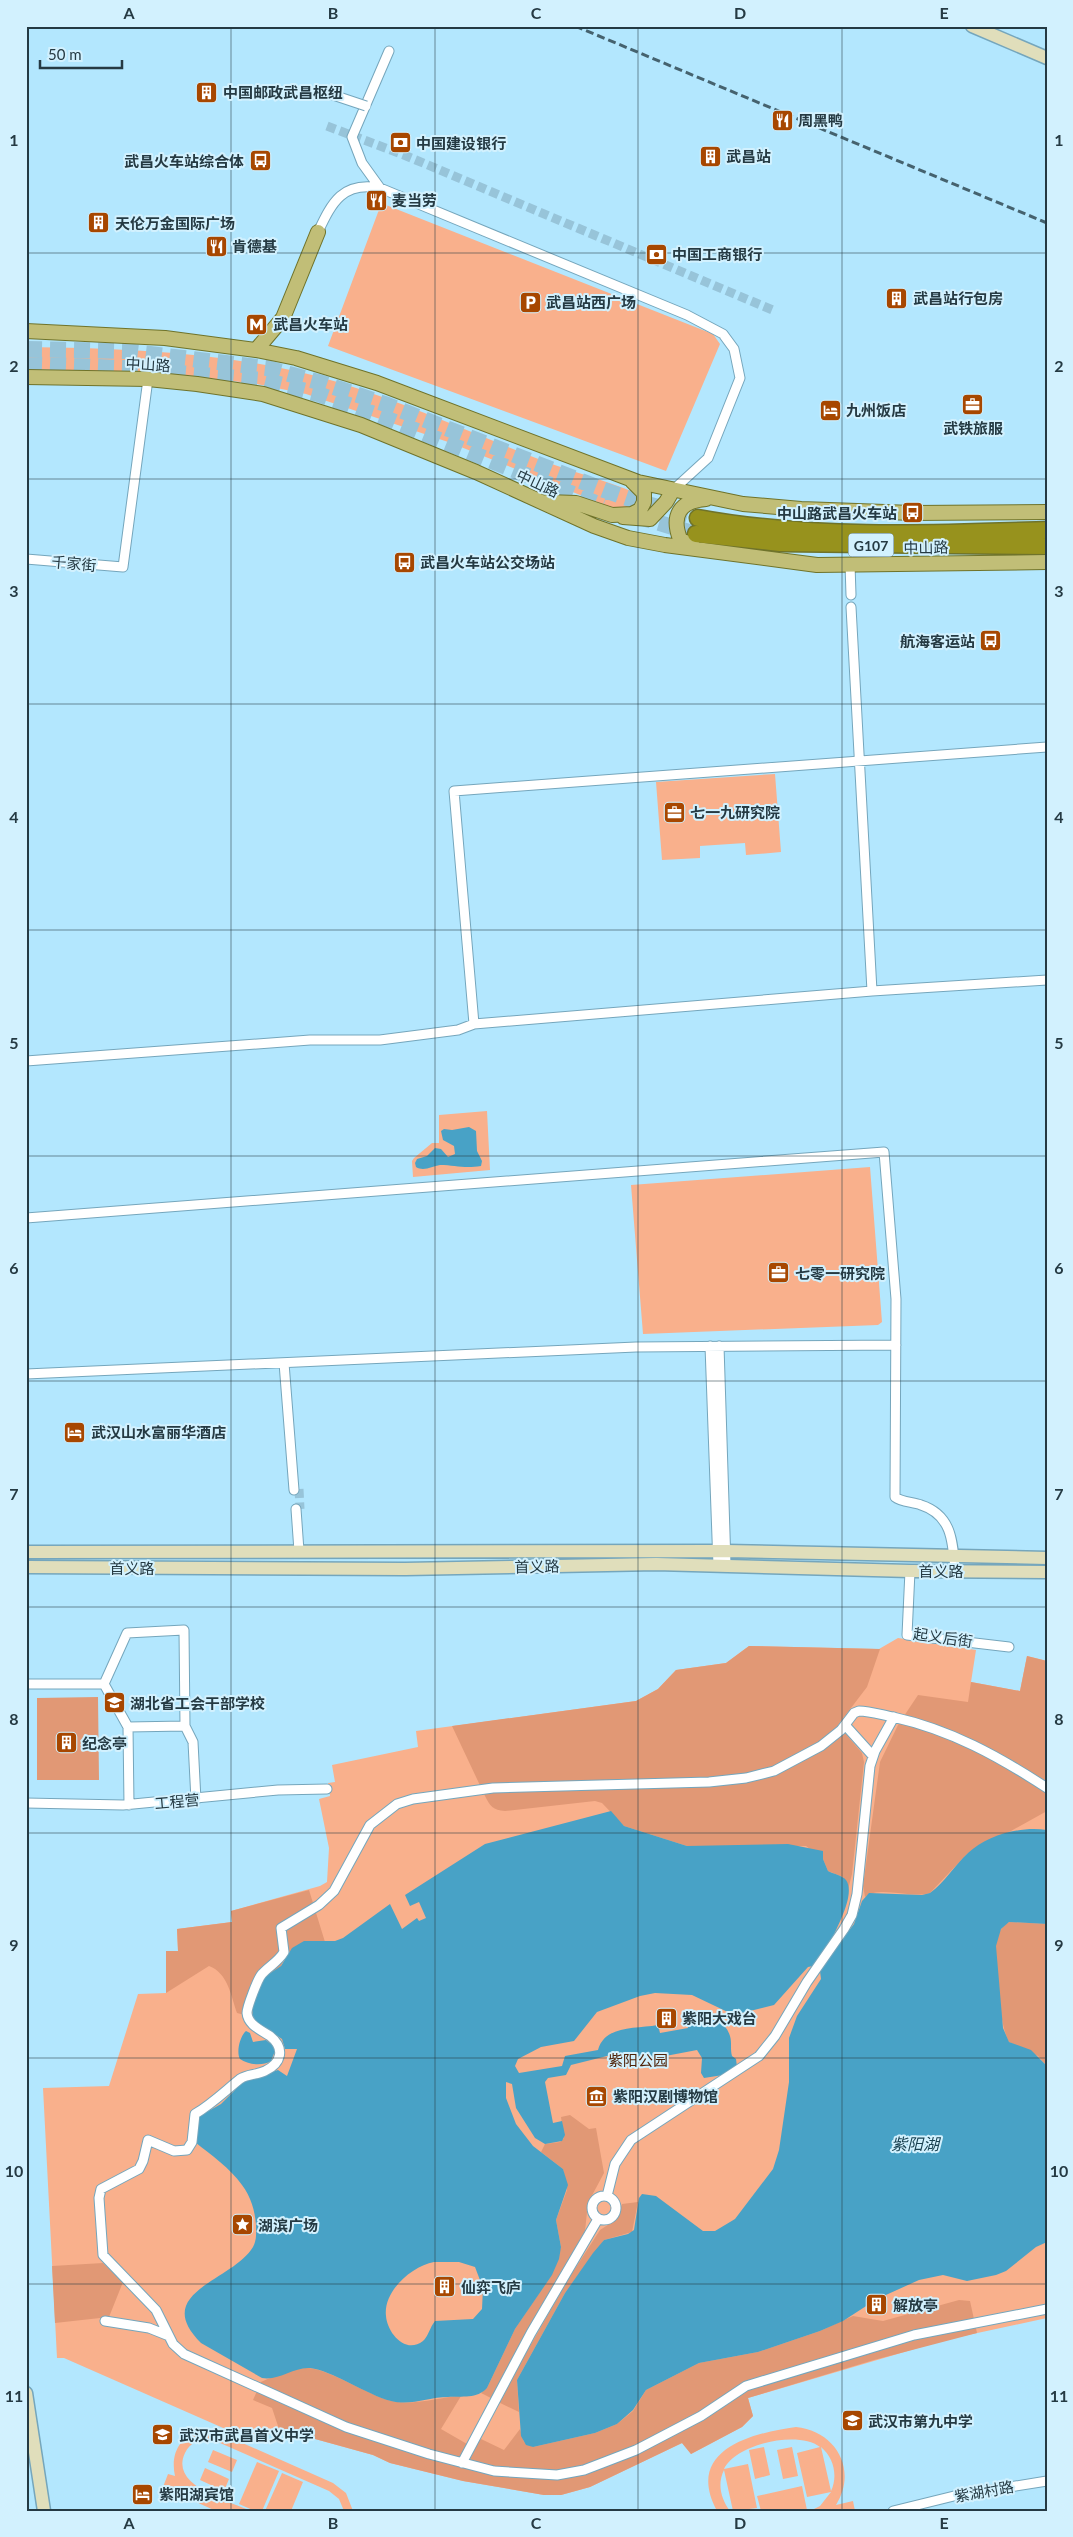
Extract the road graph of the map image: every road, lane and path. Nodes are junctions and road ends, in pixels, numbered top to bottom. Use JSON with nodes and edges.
{"nodes":[{"id":1,"x":972,"y":26,"type":"edge"},
{"id":2,"x":389,"y":51,"type":"dead end"},
{"id":3,"x":1047,"y":58,"type":"edge"},
{"id":4,"x":321,"y":91,"type":"dead end"},
{"id":5,"x":366,"y":106,"type":"junction"},
{"id":6,"x":380,"y":188,"type":"junction"},
{"id":7,"x":318,"y":232,"type":"joint"},
{"id":8,"x":26,"y":331,"type":"edge"},
{"id":9,"x":256,"y":350,"type":"junction"},
{"id":10,"x":26,"y":377,"type":"edge"},
{"id":11,"x":148,"y":379,"type":"junction"},
{"id":12,"x":631,"y":480,"type":"junction"},
{"id":13,"x":673,"y":490,"type":"junction"},
{"id":14,"x":712,"y":498,"type":"junction"},
{"id":15,"x":541,"y":502,"type":"junction"},
{"id":16,"x":1047,"y":512,"type":"edge"},
{"id":17,"x":612,"y":515,"type":"junction"},
{"id":18,"x":698,"y":518,"type":"tunnel mouth"},
{"id":19,"x":1047,"y":530,"type":"edge"},
{"id":20,"x":698,"y":542,"type":"junction"},
{"id":21,"x":1047,"y":546,"type":"edge"},
{"id":22,"x":26,"y":559,"type":"edge"},
{"id":23,"x":1047,"y":562,"type":"edge"},
{"id":24,"x":850,"y":564,"type":"junction"},
{"id":25,"x":851,"y":595,"type":"dead end"},
{"id":26,"x":851,"y":607,"type":"dead end"},
{"id":27,"x":1047,"y":746,"type":"edge"},
{"id":28,"x":860,"y":760,"type":"junction"},
{"id":29,"x":1047,"y":980,"type":"edge"},
{"id":30,"x":872,"y":991,"type":"junction"},
{"id":31,"x":474,"y":1024,"type":"junction"},
{"id":32,"x":26,"y":1061,"type":"edge"},
{"id":33,"x":26,"y":1218,"type":"edge"},
{"id":34,"x":896,"y":1345,"type":"junction"},
{"id":35,"x":714,"y":1346,"type":"junction"},
{"id":36,"x":286,"y":1363,"type":"junction"},
{"id":37,"x":26,"y":1374,"type":"edge"},
{"id":38,"x":296,"y":1490,"type":"tunnel mouth"},
{"id":39,"x":298,"y":1509,"type":"tunnel mouth"},
{"id":40,"x":302,"y":1551,"type":"junction"},
{"id":41,"x":722,"y":1551,"type":"junction"},
{"id":42,"x":26,"y":1552,"type":"edge"},
{"id":43,"x":954,"y":1555,"type":"junction"},
{"id":44,"x":1047,"y":1558,"type":"edge"},
{"id":45,"x":722,"y":1565,"type":"junction"},
{"id":46,"x":26,"y":1567,"type":"edge"},
{"id":47,"x":910,"y":1571,"type":"junction"},
{"id":48,"x":956,"y":1571,"type":"junction"},
{"id":49,"x":1047,"y":1572,"type":"edge"},
{"id":50,"x":1009,"y":1647,"type":"dead end"},
{"id":51,"x":26,"y":1684,"type":"edge"},
{"id":52,"x":104,"y":1684,"type":"junction"},
{"id":53,"x":894,"y":1718,"type":"junction"},
{"id":54,"x":845,"y":1725,"type":"junction"},
{"id":55,"x":185,"y":1726,"type":"junction"},
{"id":56,"x":128,"y":1727,"type":"junction"},
{"id":57,"x":873,"y":1756,"type":"junction"},
{"id":58,"x":1047,"y":1788,"type":"edge"},
{"id":59,"x":327,"y":1790,"type":"dead end"},
{"id":60,"x":196,"y":1800,"type":"junction"},
{"id":61,"x":26,"y":1803,"type":"edge"},
{"id":62,"x":129,"y":1805,"type":"junction"},
{"id":63,"x":607,"y":2196,"type":"junction"},
{"id":64,"x":598,"y":2219,"type":"junction"},
{"id":65,"x":1047,"y":2309,"type":"edge"},
{"id":66,"x":105,"y":2321,"type":"dead end"},
{"id":67,"x":168,"y":2336,"type":"junction"},
{"id":68,"x":26,"y":2393,"type":"edge"},
{"id":69,"x":462,"y":2463,"type":"junction"},
{"id":70,"x":1047,"y":2481,"type":"edge"},
{"id":71,"x":44,"y":2511,"type":"edge"},
{"id":72,"x":893,"y":2511,"type":"edge"}],
"edges":[{"from":1,"to":3,"type":"main road"},
{"from":2,"to":5,"type":"street"},
{"from":4,"to":5,"type":"street","bridge":true},
{"from":5,"to":6,"type":"street"},
{"from":6,"to":7,"type":"street"},
{"from":6,"to":13,"type":"street"},
{"from":7,"to":9,"type":"main road"},
{"from":8,"to":9,"type":"main road","name":"中山路"},
{"from":9,"to":12,"type":"main road","name":"中山路"},
{"from":10,"to":11,"type":"main road","name":"中山路"},
{"from":11,"to":15,"type":"main road","name":"中山路"},
{"from":11,"to":22,"type":"street","name":"千家街"},
{"from":12,"to":13,"type":"main road","name":"中山路"},
{"from":12,"to":17,"type":"main road"},
{"from":13,"to":14,"type":"main road","name":"中山路"},
{"from":13,"to":17,"type":"main road"},
{"from":14,"to":16,"type":"main road","name":"中山路"},
{"from":14,"to":20,"type":"main road"},
{"from":15,"to":17,"type":"main road"},
{"from":15,"to":20,"type":"main road","name":"中山路"},
{"from":18,"to":19,"type":"highway","number":"G107"},
{"from":20,"to":21,"type":"highway","number":"G107"},
{"from":20,"to":24,"type":"main road","name":"中山路"},
{"from":23,"to":24,"type":"main road","name":"中山路"},
{"from":24,"to":25,"type":"street"},
{"from":26,"to":28,"type":"street"},
{"from":27,"to":28,"type":"street"},
{"from":28,"to":30,"type":"street"},
{"from":28,"to":31,"type":"street"},
{"from":29,"to":30,"type":"street"},
{"from":30,"to":31,"type":"street"},
{"from":31,"to":32,"type":"street"},
{"from":33,"to":34,"type":"street"},
{"from":34,"to":35,"type":"street"},
{"from":34,"to":43,"type":"street"},
{"from":35,"to":36,"type":"street"},
{"from":35,"to":41,"type":"street"},
{"from":36,"to":37,"type":"street"},
{"from":36,"to":38,"type":"street"},
{"from":39,"to":40,"type":"street"},
{"from":40,"to":41,"type":"main road","name":"首义路"},
{"from":40,"to":42,"type":"main road","name":"首义路"},
{"from":41,"to":43,"type":"main road","name":"首义路"},
{"from":41,"to":45,"type":"street"},
{"from":43,"to":44,"type":"main road","name":"首义路"},
{"from":43,"to":48,"type":"street"},
{"from":45,"to":46,"type":"main road","name":"首义路"},
{"from":45,"to":47,"type":"main road","name":"首义路"},
{"from":47,"to":48,"type":"main road","name":"首义路"},
{"from":47,"to":50,"type":"street","name":"起义后街"},
{"from":48,"to":49,"type":"main road","name":"首义路"},
{"from":51,"to":52,"type":"street"},
{"from":52,"to":55,"type":"street"},
{"from":52,"to":56,"type":"street"},
{"from":53,"to":54,"type":"street"},
{"from":53,"to":57,"type":"street"},
{"from":53,"to":58,"type":"street"},
{"from":54,"to":57,"type":"street"},
{"from":54,"to":67,"type":"street"},
{"from":55,"to":56,"type":"street"},
{"from":55,"to":60,"type":"street"},
{"from":56,"to":62,"type":"street"},
{"from":57,"to":63,"type":"street"},
{"from":59,"to":60,"type":"street","name":"工程营"},
{"from":60,"to":62,"type":"street","name":"工程营"},
{"from":61,"to":62,"type":"street","name":"工程营"},
{"from":63,"to":64,"type":"street"},
{"from":63,"to":64,"type":"street"},
{"from":64,"to":69,"type":"street"},
{"from":65,"to":69,"type":"street"},
{"from":66,"to":67,"type":"street"},
{"from":67,"to":69,"type":"street"},
{"from":68,"to":71,"type":"main road"},
{"from":70,"to":72,"type":"street","name":"紫湖村路"}]}
